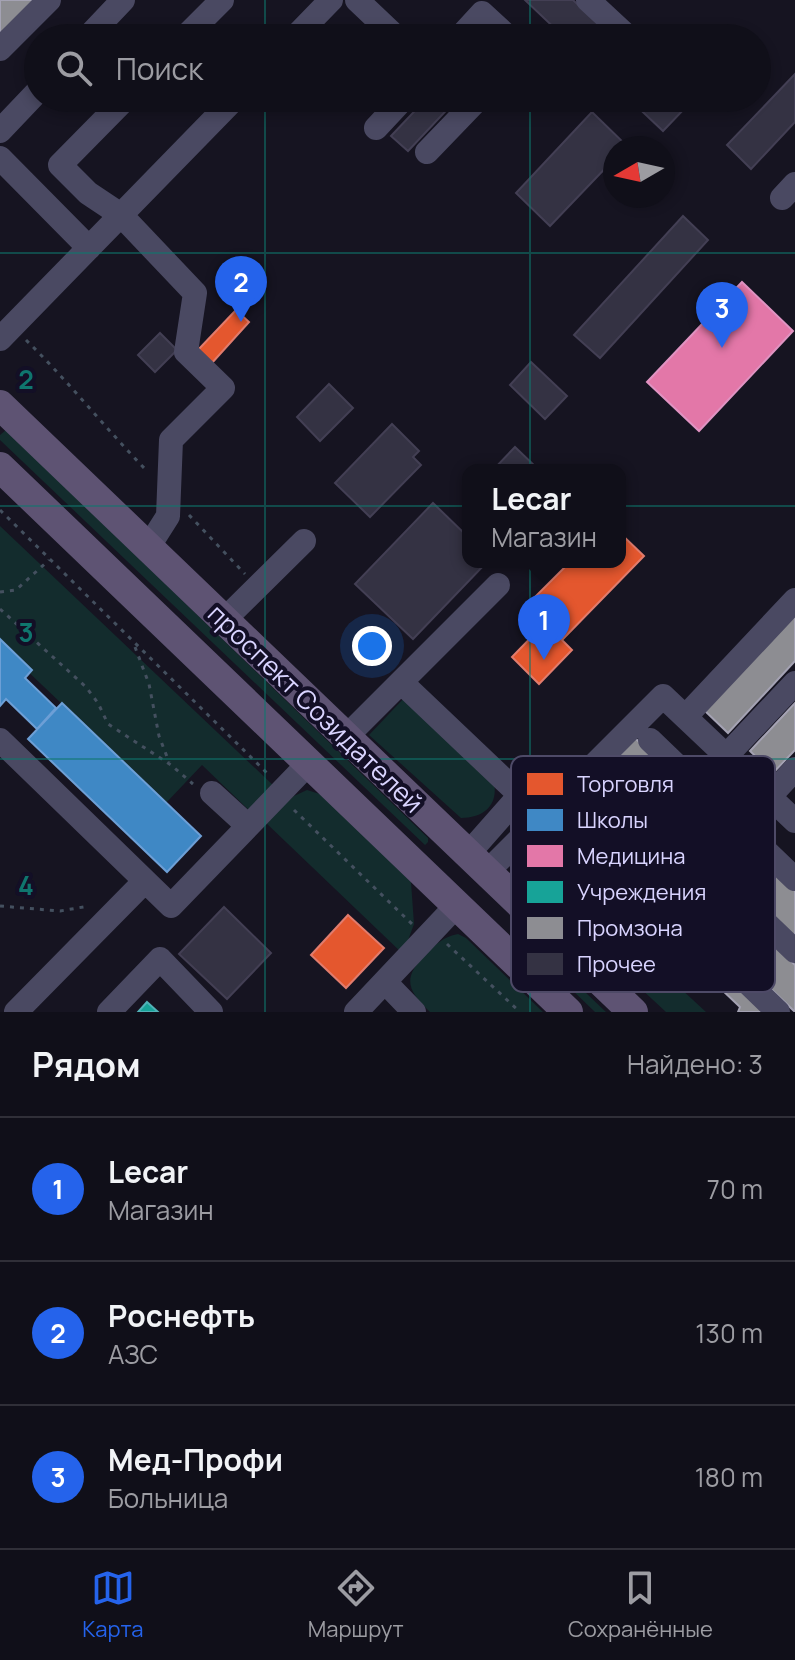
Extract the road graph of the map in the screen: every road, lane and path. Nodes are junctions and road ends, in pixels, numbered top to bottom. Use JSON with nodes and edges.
{"nodes":[{"id":1,"x":49,"y":0,"type":"edge"},
{"id":2,"x":123,"y":0,"type":"edge"},
{"id":3,"x":222,"y":0,"type":"edge"},
{"id":4,"x":331,"y":0,"type":"edge"},
{"id":5,"x":357,"y":0,"type":"edge"},
{"id":6,"x":588,"y":0,"type":"edge"},
{"id":7,"x":25,"y":24,"type":"edge"},
{"id":8,"x":100,"y":24,"type":"edge"},
{"id":9,"x":198,"y":24,"type":"edge"},
{"id":10,"x":308,"y":24,"type":"edge"},
{"id":11,"x":382,"y":24,"type":"edge"},
{"id":12,"x":472,"y":24,"type":"edge"},
{"id":13,"x":494,"y":24,"type":"edge"},
{"id":14,"x":614,"y":24,"type":"edge"},
{"id":15,"x":24,"y":25,"type":"edge"},
{"id":16,"x":0,"y":49,"type":"edge"},
{"id":17,"x":24,"y":102,"type":"edge"},
{"id":18,"x":112,"y":112,"type":"edge"},
{"id":19,"x":221,"y":112,"type":"edge"},
{"id":20,"x":391,"y":112,"type":"edge"},
{"id":21,"x":466,"y":112,"type":"edge"},
{"id":22,"x":5,"y":116,"type":"edge"},
{"id":23,"x":376,"y":128,"type":"dead end"},
{"id":24,"x":427,"y":152,"type":"dead end"},
{"id":25,"x":0,"y":158,"type":"edge"},
{"id":26,"x":121,"y":215,"type":"junction"},
{"id":27,"x":89,"y":248,"type":"junction"},
{"id":28,"x":6,"y":332,"type":"edge"},
{"id":29,"x":0,"y":405,"type":"edge"},
{"id":30,"x":0,"y":467,"type":"edge"},
{"id":31,"x":169,"y":494,"type":"junction"},
{"id":32,"x":0,"y":510,"type":"edge"},
{"id":33,"x":304,"y":541,"type":"dead end"},
{"id":34,"x":149,"y":546,"type":"junction"},
{"id":35,"x":49,"y":560,"type":"junction"},
{"id":36,"x":498,"y":585,"type":"dead end"},
{"id":37,"x":256,"y":586,"type":"junction"},
{"id":38,"x":0,"y":592,"type":"edge"},
{"id":39,"x":795,"y":600,"type":"edge"},
{"id":40,"x":0,"y":609,"type":"edge"},
{"id":41,"x":224,"y":620,"type":"junction"},
{"id":42,"x":133,"y":643,"type":"junction"},
{"id":43,"x":402,"y":683,"type":"junction"},
{"id":44,"x":795,"y":683,"type":"edge"},
{"id":45,"x":686,"y":716,"type":"junction"},
{"id":46,"x":346,"y":737,"type":"junction"},
{"id":47,"x":0,"y":740,"type":"edge"},
{"id":48,"x":650,"y":740,"type":"dead end"},
{"id":49,"x":727,"y":755,"type":"joint"},
{"id":50,"x":596,"y":756,"type":"edge"},
{"id":51,"x":667,"y":756,"type":"edge"},
{"id":52,"x":309,"y":763,"type":"junction"},
{"id":53,"x":171,"y":765,"type":"junction"},
{"id":54,"x":795,"y":769,"type":"edge"},
{"id":55,"x":511,"y":786,"type":"edge"},
{"id":56,"x":202,"y":788,"type":"joint"},
{"id":57,"x":284,"y":789,"type":"junction"},
{"id":58,"x":775,"y":791,"type":"edge"},
{"id":59,"x":775,"y":803,"type":"edge"},
{"id":60,"x":511,"y":809,"type":"edge"},
{"id":61,"x":795,"y":821,"type":"edge"},
{"id":62,"x":248,"y":826,"type":"junction"},
{"id":63,"x":511,"y":832,"type":"edge"},
{"id":64,"x":775,"y":860,"type":"edge"},
{"id":65,"x":477,"y":863,"type":"junction"},
{"id":66,"x":795,"y":879,"type":"edge"},
{"id":67,"x":145,"y":881,"type":"junction"},
{"id":68,"x":511,"y":895,"type":"edge"},
{"id":69,"x":99,"y":903,"type":"dead end"},
{"id":70,"x":457,"y":905,"type":"junction"},
{"id":71,"x":0,"y":906,"type":"edge"},
{"id":72,"x":775,"y":932,"type":"edge"},
{"id":73,"x":430,"y":934,"type":"junction"},
{"id":74,"x":795,"y":951,"type":"edge"},
{"id":75,"x":511,"y":957,"type":"edge"},
{"id":76,"x":385,"y":982,"type":"junction"},
{"id":77,"x":547,"y":992,"type":"edge"},
{"id":78,"x":612,"y":992,"type":"edge"},
{"id":79,"x":757,"y":992,"type":"edge"},
{"id":80,"x":16,"y":1012,"type":"edge"},
{"id":81,"x":109,"y":1012,"type":"edge"},
{"id":82,"x":211,"y":1012,"type":"edge"},
{"id":83,"x":356,"y":1012,"type":"edge"},
{"id":84,"x":414,"y":1012,"type":"edge"},
{"id":85,"x":520,"y":1012,"type":"edge"},
{"id":86,"x":568,"y":1012,"type":"edge"},
{"id":87,"x":633,"y":1012,"type":"edge"},
{"id":88,"x":778,"y":1012,"type":"edge"}],
"edges":[{"from":1,"to":7,"type":"street"},
{"from":2,"to":8,"type":"street"},
{"from":3,"to":9,"type":"street"},
{"from":4,"to":10,"type":"street"},
{"from":5,"to":11,"type":"street"},
{"from":6,"to":14,"type":"street"},
{"from":12,"to":13,"type":"street"},
{"from":15,"to":16,"type":"street"},
{"from":17,"to":22,"type":"street"},
{"from":18,"to":26,"type":"street"},
{"from":19,"to":26,"type":"street"},
{"from":20,"to":23,"type":"street"},
{"from":21,"to":24,"type":"street"},
{"from":25,"to":27,"type":"street"},
{"from":26,"to":27,"type":"street"},
{"from":26,"to":31,"type":"street"},
{"from":27,"to":28,"type":"street"},
{"from":28,"to":31,"type":"path"},
{"from":29,"to":34,"type":"main road","name":"проспект Созидателей"},
{"from":30,"to":52,"type":"main road","name":"проспект Созидателей"},
{"from":31,"to":34,"type":"street"},
{"from":31,"to":37,"type":"path"},
{"from":32,"to":35,"type":"path"},
{"from":33,"to":37,"type":"street"},
{"from":34,"to":41,"type":"main road","name":"проспект Созидателей"},
{"from":35,"to":38,"type":"path"},
{"from":35,"to":42,"type":"path"},
{"from":36,"to":43,"type":"street"},
{"from":37,"to":41,"type":"street"},
{"from":39,"to":45,"type":"street"},
{"from":40,"to":53,"type":"path"},
{"from":41,"to":46,"type":"main road","name":"проспект Созидателей"},
{"from":42,"to":53,"type":"path"},
{"from":42,"to":57,"type":"path"},
{"from":43,"to":46,"type":"street"},
{"from":43,"to":55,"type":"street"},
{"from":44,"to":49,"type":"street"},
{"from":45,"to":49,"type":"street"},
{"from":45,"to":50,"type":"street"},
{"from":46,"to":65,"type":"main road","name":"проспект Созидателей"},
{"from":47,"to":67,"type":"street"},
{"from":48,"to":51,"type":"street"},
{"from":52,"to":57,"type":"street"},
{"from":52,"to":70,"type":"main road","name":"проспект Созидателей"},
{"from":53,"to":56,"type":"path"},
{"from":54,"to":58,"type":"street"},
{"from":56,"to":62,"type":"street"},
{"from":57,"to":62,"type":"street"},
{"from":57,"to":73,"type":"path"},
{"from":59,"to":61,"type":"street"},
{"from":60,"to":65,"type":"street"},
{"from":62,"to":67,"type":"street"},
{"from":63,"to":65,"type":"street"},
{"from":64,"to":66,"type":"street"},
{"from":65,"to":68,"type":"main road","name":"проспект Созидателей"},
{"from":65,"to":70,"type":"main road"},
{"from":67,"to":80,"type":"street"},
{"from":69,"to":71,"type":"path"},
{"from":70,"to":73,"type":"street"},
{"from":70,"to":75,"type":"main road","name":"проспект Созидателей"},
{"from":72,"to":74,"type":"street"},
{"from":73,"to":76,"type":"street"},
{"from":73,"to":85,"type":"path"},
{"from":76,"to":83,"type":"street"},
{"from":76,"to":84,"type":"street"},
{"from":77,"to":86,"type":"main road","name":"проспект Созидателей"},
{"from":78,"to":87,"type":"main road","name":"проспект Созидателей"},
{"from":79,"to":88,"type":"street"},
{"from":81,"to":82,"type":"street"}]}
